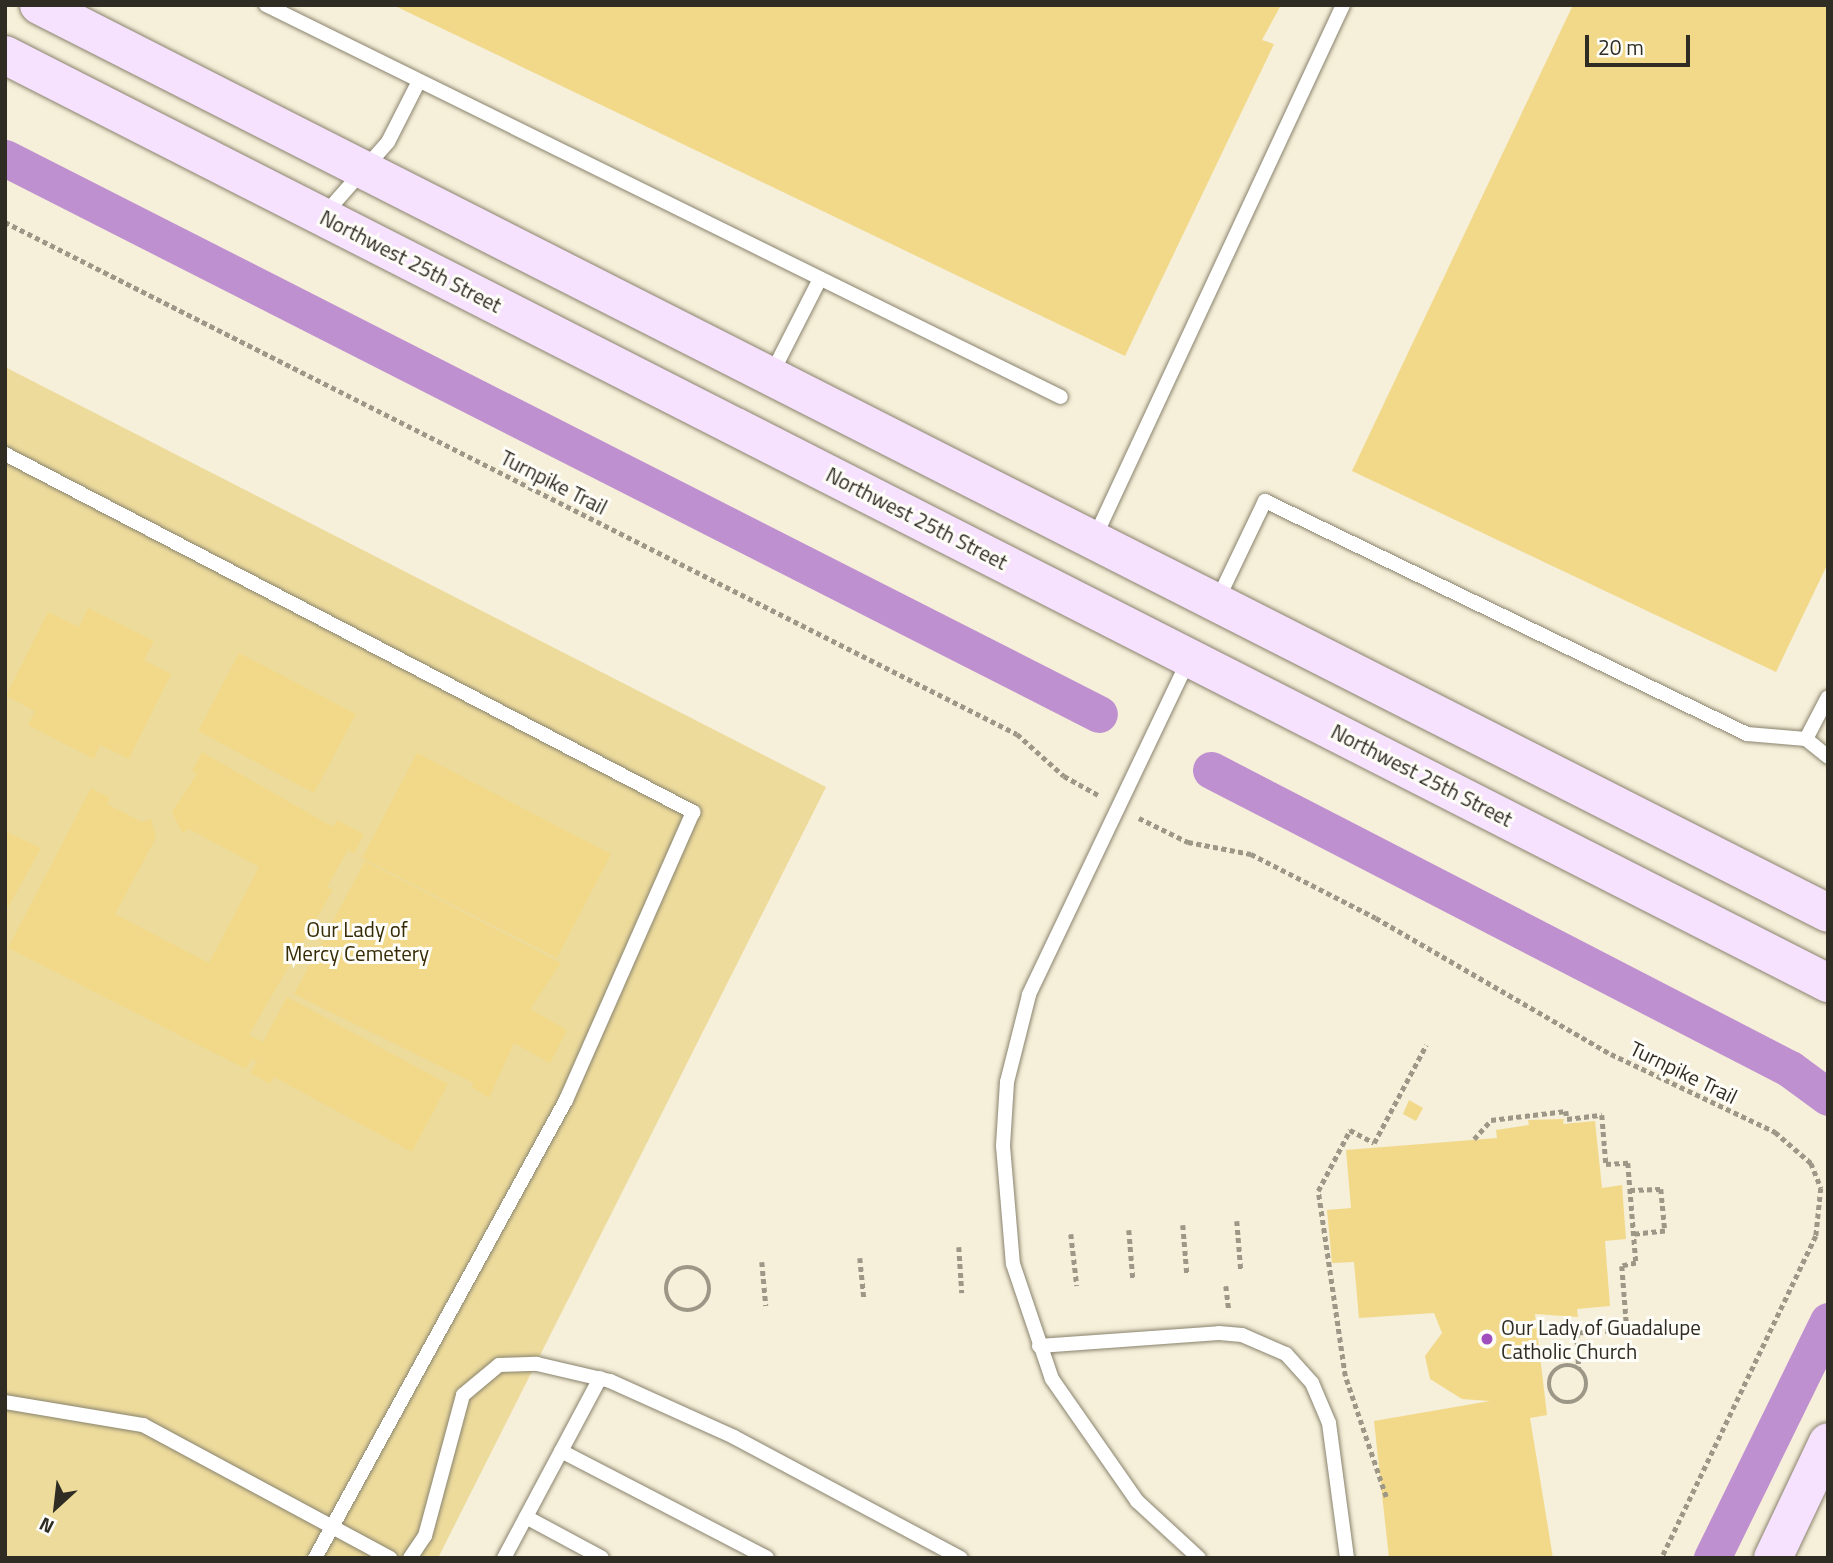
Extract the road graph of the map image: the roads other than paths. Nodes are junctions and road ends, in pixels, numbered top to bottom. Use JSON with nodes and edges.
{"nodes":[{"id":1,"x":39,"y":5,"type":"edge"},
{"id":2,"x":266,"y":5,"type":"edge"},
{"id":3,"x":1343,"y":5,"type":"edge"},
{"id":4,"x":5,"y":55,"type":"edge"},
{"id":5,"x":419,"y":81,"type":"junction"},
{"id":6,"x":364,"y":170,"type":"junction"},
{"id":7,"x":323,"y":217,"type":"junction"},
{"id":8,"x":820,"y":279,"type":"junction"},
{"id":9,"x":771,"y":376,"type":"junction"},
{"id":10,"x":1061,"y":397,"type":"dead end"},
{"id":11,"x":5,"y":454,"type":"edge"},
{"id":12,"x":1093,"y":540,"type":"junction"},
{"id":13,"x":1216,"y":602,"type":"junction"},
{"id":14,"x":1190,"y":657,"type":"junction"},
{"id":15,"x":1828,"y":697,"type":"edge"},
{"id":16,"x":1806,"y":739,"type":"junction"},
{"id":17,"x":1828,"y":757,"type":"edge"},
{"id":18,"x":1828,"y":912,"type":"edge"},
{"id":19,"x":1828,"y":983,"type":"edge"},
{"id":20,"x":1039,"y":1346,"type":"junction"},
{"id":21,"x":600,"y":1378,"type":"junction"},
{"id":22,"x":5,"y":1402,"type":"edge"},
{"id":23,"x":1828,"y":1442,"type":"edge"},
{"id":24,"x":561,"y":1451,"type":"junction"},
{"id":25,"x":526,"y":1517,"type":"junction"},
{"id":26,"x":331,"y":1524,"type":"junction"},
{"id":27,"x":315,"y":1558,"type":"edge"},
{"id":28,"x":390,"y":1558,"type":"edge"},
{"id":29,"x":411,"y":1558,"type":"edge"},
{"id":30,"x":504,"y":1558,"type":"edge"},
{"id":31,"x":602,"y":1558,"type":"edge"},
{"id":32,"x":767,"y":1558,"type":"edge"},
{"id":33,"x":961,"y":1558,"type":"edge"},
{"id":34,"x":1199,"y":1558,"type":"edge"},
{"id":35,"x":1347,"y":1558,"type":"edge"},
{"id":36,"x":1773,"y":1558,"type":"edge"}],
"edges":[{"from":1,"to":6,"type":"main road"},
{"from":2,"to":5,"type":"lane"},
{"from":3,"to":12,"type":"lane"},
{"from":4,"to":7,"type":"main road","name":"Northwest 25th Street"},
{"from":5,"to":6,"type":"lane"},
{"from":5,"to":8,"type":"lane"},
{"from":6,"to":7,"type":"lane"},
{"from":6,"to":9,"type":"main road"},
{"from":7,"to":14,"type":"main road","name":"Northwest 25th Street"},
{"from":8,"to":9,"type":"lane"},
{"from":8,"to":10,"type":"lane"},
{"from":9,"to":12,"type":"main road"},
{"from":11,"to":26,"type":"lane"},
{"from":12,"to":13,"type":"main road"},
{"from":13,"to":14,"type":"main road"},
{"from":13,"to":16,"type":"lane"},
{"from":13,"to":18,"type":"main road"},
{"from":14,"to":19,"type":"main road","name":"Northwest 25th Street"},
{"from":14,"to":20,"type":"lane"},
{"from":15,"to":16,"type":"lane"},
{"from":16,"to":17,"type":"lane"},
{"from":20,"to":34,"type":"lane"},
{"from":20,"to":35,"type":"lane"},
{"from":21,"to":24,"type":"lane"},
{"from":21,"to":29,"type":"lane"},
{"from":21,"to":33,"type":"lane"},
{"from":22,"to":26,"type":"lane"},
{"from":23,"to":36,"type":"main road"},
{"from":24,"to":25,"type":"lane"},
{"from":24,"to":32,"type":"lane"},
{"from":25,"to":30,"type":"lane"},
{"from":25,"to":31,"type":"lane"},
{"from":26,"to":27,"type":"lane"},
{"from":26,"to":28,"type":"lane"}]}
